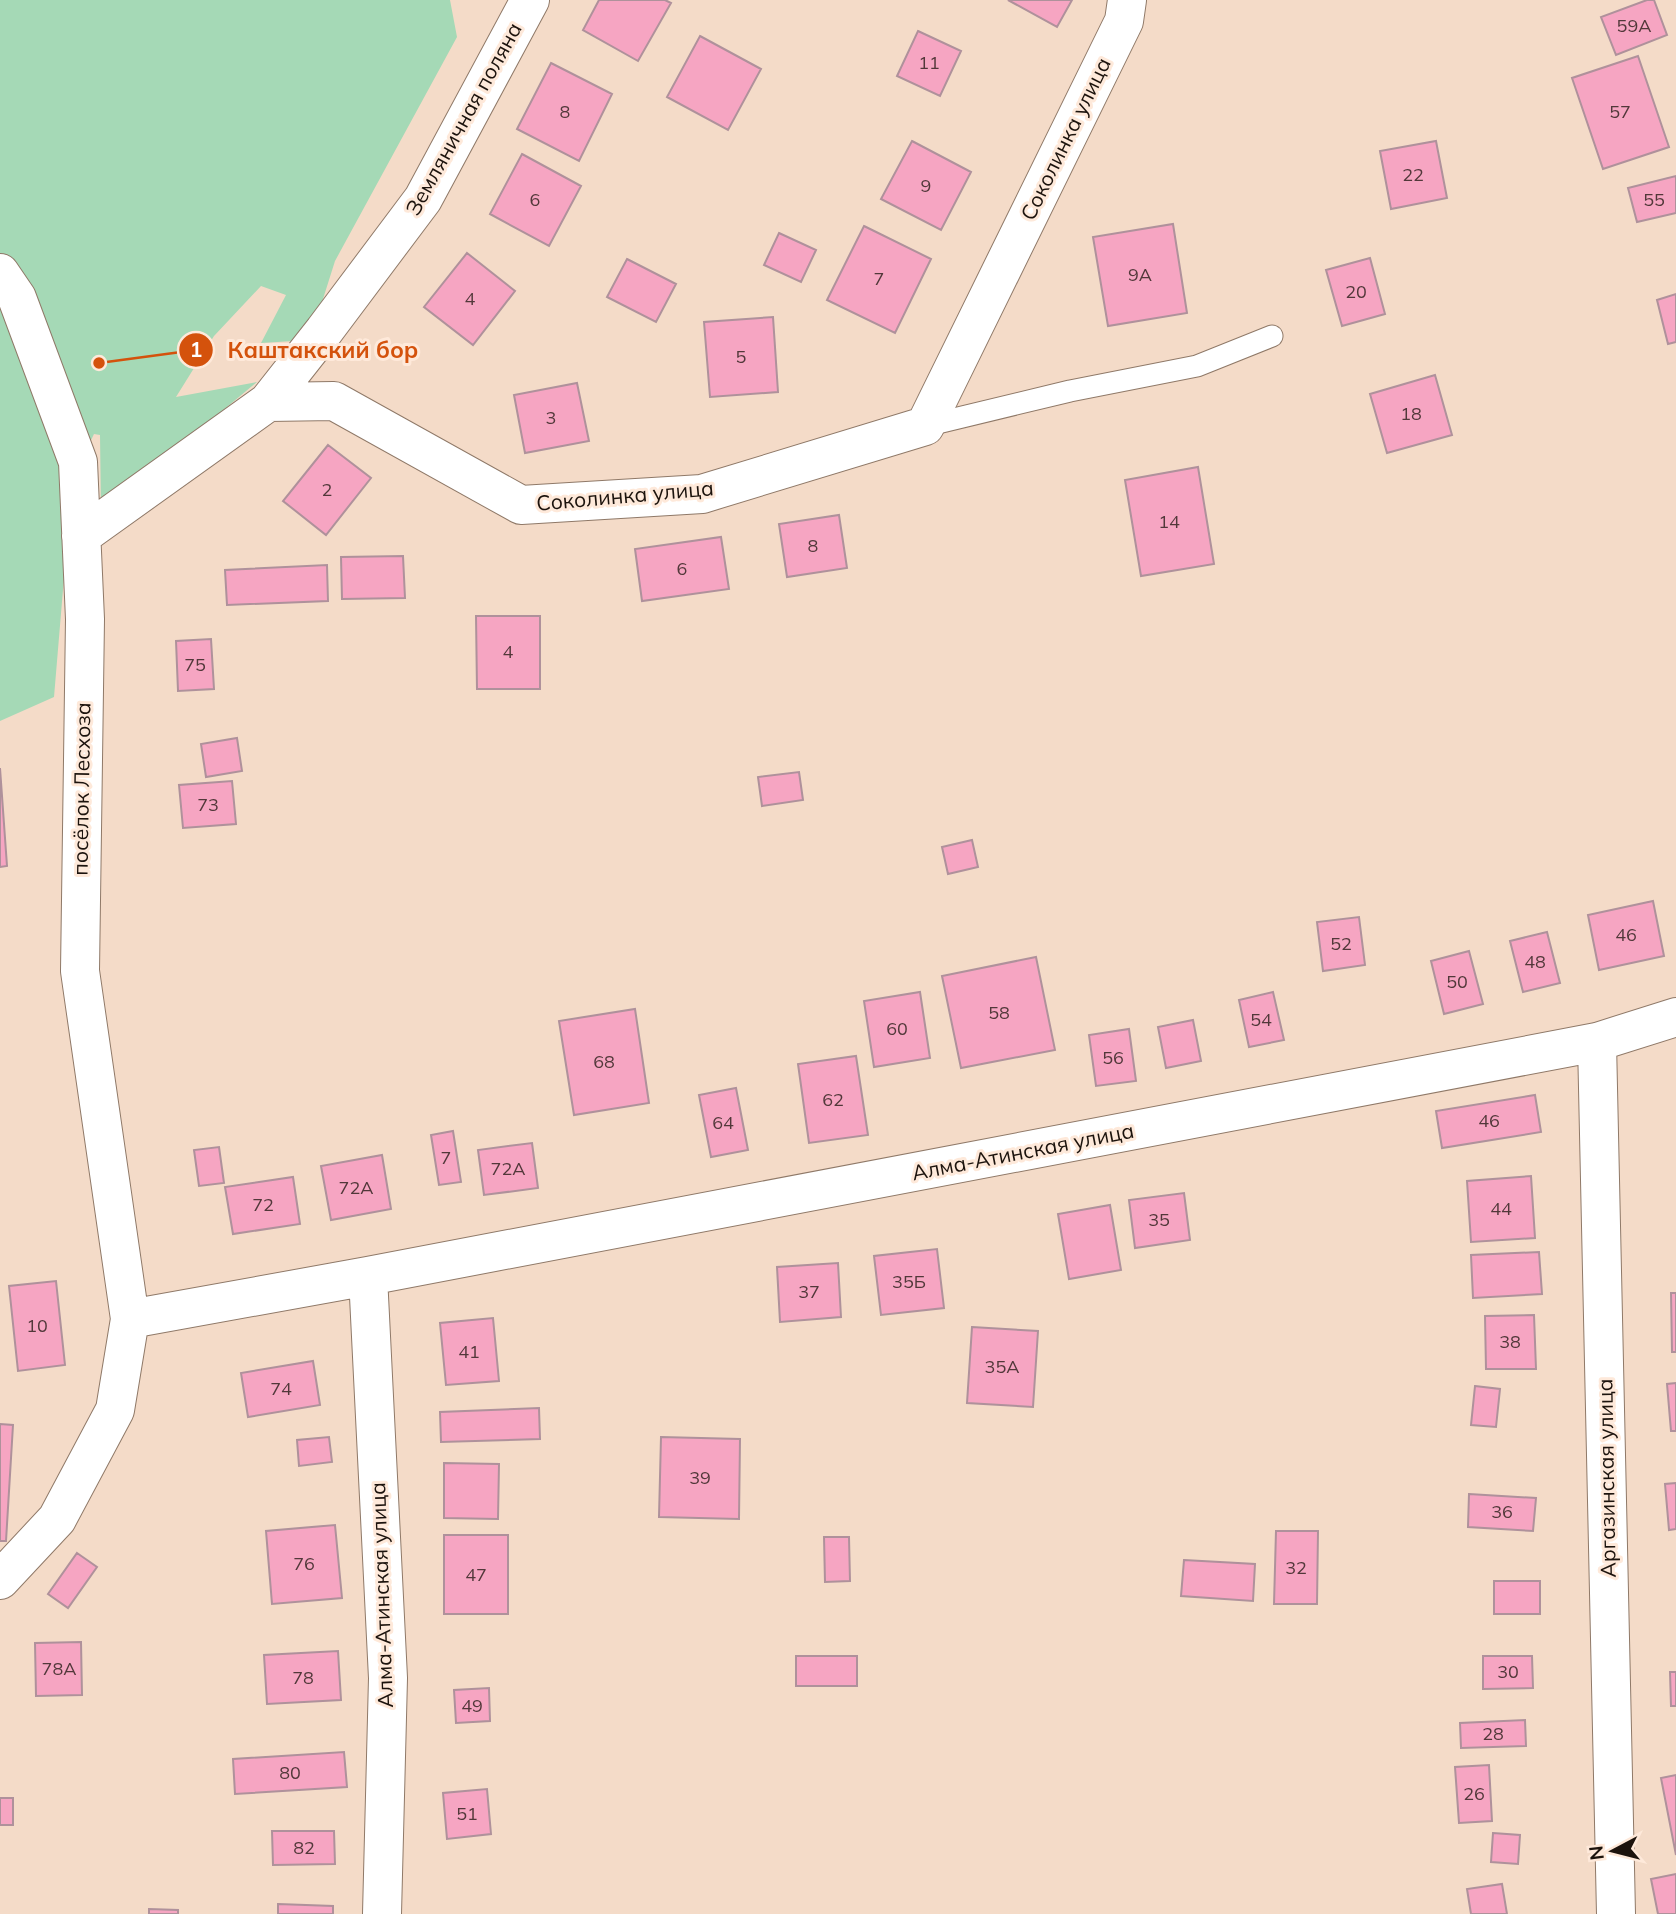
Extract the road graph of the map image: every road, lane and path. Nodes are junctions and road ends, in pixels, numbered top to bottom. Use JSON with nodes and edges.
{"nodes":[{"id":1,"x":530,"y":0,"type":"edge"},
{"id":2,"x":1127,"y":0,"type":"edge"},
{"id":3,"x":0,"y":273,"type":"edge"},
{"id":4,"x":1272,"y":336,"type":"dead end"},
{"id":5,"x":268,"y":402,"type":"junction"},
{"id":6,"x":925,"y":426,"type":"junction"},
{"id":7,"x":81,"y":537,"type":"junction"},
{"id":8,"x":1676,"y":1017,"type":"edge"},
{"id":9,"x":1597,"y":1042,"type":"junction"},
{"id":10,"x":368,"y":1276,"type":"junction"},
{"id":11,"x":130,"y":1319,"type":"junction"},
{"id":12,"x":0,"y":1580,"type":"edge"},
{"id":13,"x":382,"y":1914,"type":"edge"},
{"id":14,"x":1616,"y":1914,"type":"edge"}],
"edges":[{"from":1,"to":5,"type":"street","name":"Земляничная поляна"},
{"from":2,"to":6,"type":"street","name":"Соколинка улица"},
{"from":3,"to":7,"type":"street","name":"посёлок Лесхоза"},
{"from":4,"to":6,"type":"lane"},
{"from":5,"to":6,"type":"street","name":"Соколинка улица"},
{"from":5,"to":7,"type":"street"},
{"from":7,"to":11,"type":"street","name":"посёлок Лесхоза"},
{"from":8,"to":9,"type":"street","name":"Алма-Атинская улица"},
{"from":9,"to":10,"type":"street","name":"Алма-Атинская улица"},
{"from":9,"to":14,"type":"street","name":"Аргазинская улица"},
{"from":10,"to":11,"type":"street","name":"Алма-Атинская улица"},
{"from":10,"to":13,"type":"street","name":"Алма-Атинская улица"},
{"from":11,"to":12,"type":"street","name":"посёлок Лесхоза"}]}
